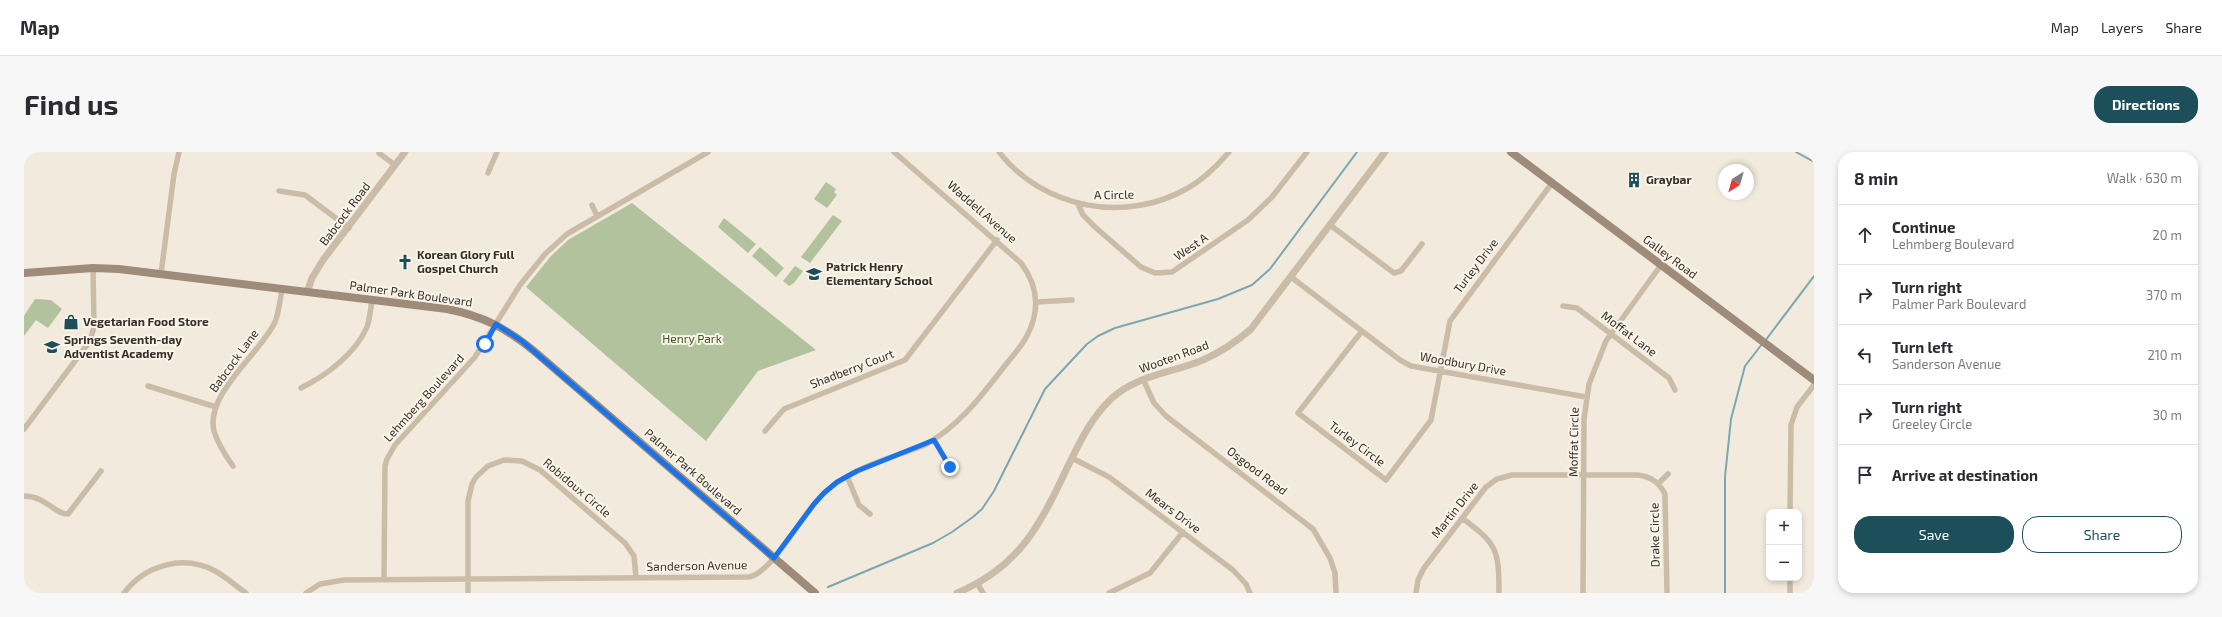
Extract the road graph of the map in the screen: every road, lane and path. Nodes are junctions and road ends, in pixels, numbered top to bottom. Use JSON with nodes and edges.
{"nodes":[{"id":1,"x":179,"y":152,"type":"edge"},
{"id":2,"x":405,"y":152,"type":"edge"},
{"id":3,"x":497,"y":152,"type":"edge"},
{"id":4,"x":708,"y":152,"type":"edge"},
{"id":5,"x":894,"y":152,"type":"edge"},
{"id":6,"x":999,"y":152,"type":"edge"},
{"id":7,"x":1229,"y":152,"type":"edge"},
{"id":8,"x":1307,"y":152,"type":"edge"},
{"id":9,"x":1385,"y":152,"type":"edge"},
{"id":10,"x":1511,"y":152,"type":"edge"},
{"id":11,"x":379,"y":153,"type":"dead end"},
{"id":12,"x":395,"y":165,"type":"junction"},
{"id":13,"x":488,"y":173,"type":"dead end"},
{"id":14,"x":1552,"y":183,"type":"junction"},
{"id":15,"x":280,"y":191,"type":"dead end"},
{"id":16,"x":1078,"y":204,"type":"junction"},
{"id":17,"x":592,"y":205,"type":"dead end"},
{"id":18,"x":597,"y":216,"type":"junction"},
{"id":19,"x":1330,"y":225,"type":"junction"},
{"id":20,"x":349,"y":228,"type":"junction"},
{"id":21,"x":997,"y":240,"type":"junction"},
{"id":22,"x":1422,"y":244,"type":"dead end"},
{"id":23,"x":1661,"y":265,"type":"junction"},
{"id":24,"x":93,"y":268,"type":"junction"},
{"id":25,"x":24,"y":273,"type":"edge"},
{"id":26,"x":161,"y":274,"type":"junction"},
{"id":27,"x":1291,"y":278,"type":"junction"},
{"id":28,"x":282,"y":289,"type":"junction"},
{"id":29,"x":307,"y":292,"type":"junction"},
{"id":30,"x":372,"y":299,"type":"junction"},
{"id":31,"x":1072,"y":300,"type":"dead end"},
{"id":32,"x":1036,"y":302,"type":"junction"},
{"id":33,"x":1563,"y":306,"type":"dead end"},
{"id":34,"x":496,"y":324,"type":"junction"},
{"id":35,"x":1362,"y":331,"type":"junction"},
{"id":36,"x":1611,"y":334,"type":"junction"},
{"id":37,"x":1441,"y":372,"type":"junction"},
{"id":38,"x":1143,"y":379,"type":"junction"},
{"id":39,"x":1814,"y":380,"type":"edge"},
{"id":40,"x":1814,"y":385,"type":"edge"},
{"id":41,"x":148,"y":386,"type":"dead end"},
{"id":42,"x":301,"y":388,"type":"dead end"},
{"id":43,"x":1675,"y":390,"type":"dead end"},
{"id":44,"x":1586,"y":397,"type":"junction"},
{"id":45,"x":216,"y":407,"type":"junction"},
{"id":46,"x":24,"y":429,"type":"edge"},
{"id":47,"x":765,"y":431,"type":"dead end"},
{"id":48,"x":934,"y":440,"type":"junction"},
{"id":49,"x":1072,"y":458,"type":"junction"},
{"id":50,"x":233,"y":466,"type":"dead end"},
{"id":51,"x":950,"y":467,"type":"dead end"},
{"id":52,"x":101,"y":471,"type":"dead end"},
{"id":53,"x":1668,"y":474,"type":"dead end"},
{"id":54,"x":1584,"y":475,"type":"junction"},
{"id":55,"x":847,"y":476,"type":"junction"},
{"id":56,"x":1658,"y":484,"type":"junction"},
{"id":57,"x":24,"y":496,"type":"edge"},
{"id":58,"x":1790,"y":509,"type":"edge"},
{"id":59,"x":870,"y":514,"type":"dead end"},
{"id":60,"x":1462,"y":518,"type":"junction"},
{"id":61,"x":1183,"y":532,"type":"junction"},
{"id":62,"x":774,"y":558,"type":"junction"},
{"id":63,"x":468,"y":578,"type":"junction"},
{"id":64,"x":636,"y":578,"type":"junction"},
{"id":65,"x":384,"y":579,"type":"junction"},
{"id":66,"x":1790,"y":581,"type":"edge"},
{"id":67,"x":978,"y":583,"type":"junction"},
{"id":68,"x":124,"y":593,"type":"edge"},
{"id":69,"x":246,"y":593,"type":"edge"},
{"id":70,"x":306,"y":593,"type":"edge"},
{"id":71,"x":468,"y":593,"type":"edge"},
{"id":72,"x":815,"y":593,"type":"edge"},
{"id":73,"x":957,"y":593,"type":"edge"},
{"id":74,"x":983,"y":593,"type":"edge"},
{"id":75,"x":1109,"y":593,"type":"edge"},
{"id":76,"x":1250,"y":593,"type":"edge"},
{"id":77,"x":1336,"y":593,"type":"edge"},
{"id":78,"x":1416,"y":593,"type":"edge"},
{"id":79,"x":1499,"y":593,"type":"edge"},
{"id":80,"x":1584,"y":593,"type":"edge"},
{"id":81,"x":1667,"y":593,"type":"edge"},
{"id":82,"x":1790,"y":593,"type":"edge"}],
"edges":[{"from":1,"to":26,"type":"street"},
{"from":2,"to":12,"type":"street","name":"Babcock Road"},
{"from":3,"to":13,"type":"street"},
{"from":4,"to":18,"type":"street","name":"Lehmberg Boulevard"},
{"from":5,"to":21,"type":"street","name":"Waddell Avenue"},
{"from":6,"to":16,"type":"street","name":"A Circle"},
{"from":7,"to":16,"type":"street","name":"A Circle"},
{"from":8,"to":16,"type":"street","name":"West A"},
{"from":9,"to":19,"type":"street","name":"Wooten Road"},
{"from":10,"to":14,"type":"main road","name":"Galley Road"},
{"from":11,"to":12,"type":"street"},
{"from":12,"to":20,"type":"street","name":"Babcock Road"},
{"from":14,"to":23,"type":"main road","name":"Galley Road"},
{"from":14,"to":37,"type":"street","name":"Turley Drive"},
{"from":15,"to":20,"type":"street"},
{"from":17,"to":18,"type":"street"},
{"from":18,"to":34,"type":"street","name":"Lehmberg Boulevard"},
{"from":19,"to":22,"type":"street"},
{"from":19,"to":27,"type":"street","name":"Wooten Road"},
{"from":20,"to":29,"type":"street","name":"Babcock Road"},
{"from":21,"to":32,"type":"street","name":"Waddell Avenue"},
{"from":21,"to":47,"type":"street","name":"Shadberry Court"},
{"from":23,"to":36,"type":"street","name":"Moffat Circle"},
{"from":23,"to":39,"type":"main road","name":"Galley Road"},
{"from":24,"to":25,"type":"main road","name":"Palmer Park Boulevard"},
{"from":24,"to":26,"type":"main road","name":"Palmer Park Boulevard"},
{"from":24,"to":46,"type":"street"},
{"from":26,"to":28,"type":"main road","name":"Palmer Park Boulevard"},
{"from":27,"to":35,"type":"street","name":"Woodbury Drive"},
{"from":27,"to":38,"type":"street","name":"Wooten Road"},
{"from":28,"to":29,"type":"main road","name":"Palmer Park Boulevard"},
{"from":28,"to":45,"type":"street","name":"Babcock Lane"},
{"from":29,"to":30,"type":"main road","name":"Palmer Park Boulevard"},
{"from":30,"to":34,"type":"main road","name":"Palmer Park Boulevard"},
{"from":30,"to":42,"type":"street"},
{"from":31,"to":32,"type":"street"},
{"from":32,"to":48,"type":"street","name":"Sanderson Avenue"},
{"from":33,"to":36,"type":"street","name":"Moffat Lane"},
{"from":34,"to":62,"type":"main road","name":"Palmer Park Boulevard"},
{"from":34,"to":65,"type":"street","name":"Lehmberg Boulevard"},
{"from":35,"to":37,"type":"street","name":"Woodbury Drive"},
{"from":35,"to":37,"type":"street","name":"Turley Circle"},
{"from":36,"to":43,"type":"street","name":"Moffat Lane"},
{"from":36,"to":44,"type":"street","name":"Moffat Circle"},
{"from":37,"to":44,"type":"street","name":"Woodbury Drive"},
{"from":38,"to":49,"type":"street","name":"Wooten Road"},
{"from":38,"to":77,"type":"street","name":"Osgood Road"},
{"from":40,"to":58,"type":"street"},
{"from":41,"to":45,"type":"street"},
{"from":44,"to":54,"type":"street","name":"Moffat Circle"},
{"from":45,"to":50,"type":"street","name":"Babcock Lane"},
{"from":48,"to":51,"type":"street"},
{"from":48,"to":55,"type":"street","name":"Sanderson Avenue"},
{"from":49,"to":61,"type":"street","name":"Mears Drive"},
{"from":49,"to":67,"type":"street","name":"Wooten Road"},
{"from":52,"to":57,"type":"street"},
{"from":53,"to":56,"type":"street"},
{"from":54,"to":56,"type":"street"},
{"from":54,"to":60,"type":"street","name":"Martin Drive"},
{"from":54,"to":80,"type":"street","name":"Moffat Circle"},
{"from":55,"to":59,"type":"street"},
{"from":55,"to":62,"type":"street","name":"Sanderson Avenue"},
{"from":56,"to":81,"type":"street","name":"Drake Circle"},
{"from":60,"to":78,"type":"street","name":"Martin Drive"},
{"from":60,"to":79,"type":"street"},
{"from":61,"to":75,"type":"street"},
{"from":61,"to":76,"type":"street","name":"Mears Drive"},
{"from":62,"to":64,"type":"street","name":"Sanderson Avenue"},
{"from":62,"to":72,"type":"main road","name":"Palmer Park Boulevard"},
{"from":63,"to":64,"type":"street","name":"Sanderson Avenue"},
{"from":63,"to":64,"type":"street","name":"Robidoux Circle"},
{"from":63,"to":65,"type":"street","name":"Sanderson Avenue"},
{"from":63,"to":71,"type":"street","name":"Robidoux Circle"},
{"from":65,"to":70,"type":"street","name":"Sanderson Avenue"},
{"from":66,"to":82,"type":"street"},
{"from":67,"to":73,"type":"street","name":"Wooten Road"},
{"from":67,"to":74,"type":"street"},
{"from":68,"to":69,"type":"street"}]}
